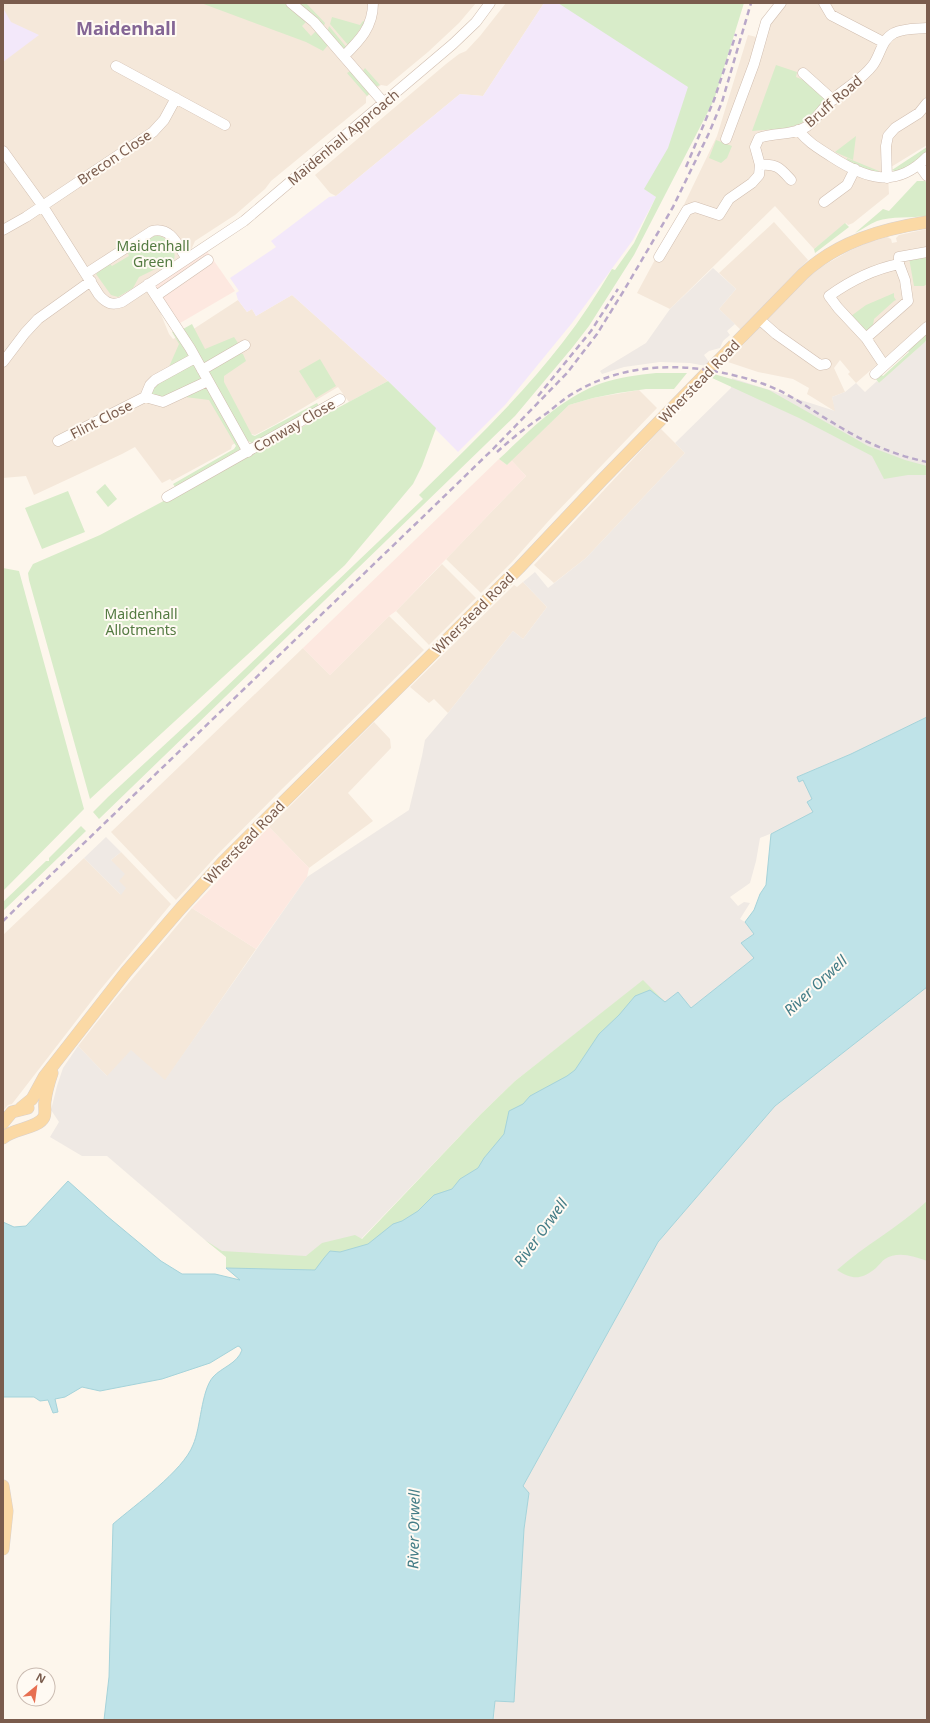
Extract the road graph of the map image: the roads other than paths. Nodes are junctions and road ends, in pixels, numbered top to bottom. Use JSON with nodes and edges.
{"nodes":[{"id":1,"x":291,"y":3,"type":"edge"},
{"id":2,"x":373,"y":3,"type":"edge"},
{"id":3,"x":490,"y":3,"type":"edge"},
{"id":4,"x":781,"y":3,"type":"edge"},
{"id":5,"x":824,"y":3,"type":"edge"},
{"id":6,"x":927,"y":28,"type":"edge"},
{"id":7,"x":883,"y":42,"type":"junction"},
{"id":8,"x":344,"y":56,"type":"junction"},
{"id":9,"x":116,"y":66,"type":"dead end"},
{"id":10,"x":803,"y":73,"type":"dead end"},
{"id":11,"x":176,"y":98,"type":"junction"},
{"id":12,"x":832,"y":100,"type":"junction"},
{"id":13,"x":384,"y":103,"type":"junction"},
{"id":14,"x":927,"y":103,"type":"edge"},
{"id":15,"x":226,"y":125,"type":"dead end"},
{"id":16,"x":798,"y":130,"type":"junction"},
{"id":17,"x":726,"y":139,"type":"dead end"},
{"id":18,"x":3,"y":151,"type":"edge"},
{"id":19,"x":927,"y":157,"type":"edge"},
{"id":20,"x":760,"y":165,"type":"junction"},
{"id":21,"x":919,"y":165,"type":"junction"},
{"id":22,"x":855,"y":169,"type":"junction"},
{"id":23,"x":927,"y":176,"type":"edge"},
{"id":24,"x":887,"y":178,"type":"junction"},
{"id":25,"x":791,"y":180,"type":"dead end"},
{"id":26,"x":824,"y":202,"type":"dead end"},
{"id":27,"x":42,"y":205,"type":"junction"},
{"id":28,"x":927,"y":222,"type":"edge"},
{"id":29,"x":3,"y":230,"type":"edge"},
{"id":30,"x":927,"y":252,"type":"edge"},
{"id":31,"x":659,"y":257,"type":"dead end"},
{"id":32,"x":187,"y":259,"type":"junction"},
{"id":33,"x":208,"y":260,"type":"dead end"},
{"id":34,"x":899,"y":264,"type":"junction"},
{"id":35,"x":89,"y":277,"type":"junction"},
{"id":36,"x":148,"y":284,"type":"junction"},
{"id":37,"x":156,"y":296,"type":"junction"},
{"id":38,"x":759,"y":319,"type":"junction"},
{"id":39,"x":927,"y":327,"type":"edge"},
{"id":40,"x":866,"y":338,"type":"junction"},
{"id":41,"x":245,"y":345,"type":"dead end"},
{"id":42,"x":195,"y":358,"type":"junction"},
{"id":43,"x":3,"y":362,"type":"edge"},
{"id":44,"x":826,"y":364,"type":"dead end"},
{"id":45,"x":884,"y":365,"type":"junction"},
{"id":46,"x":202,"y":370,"type":"junction"},
{"id":47,"x":875,"y":374,"type":"dead end"},
{"id":48,"x":208,"y":381,"type":"junction"},
{"id":49,"x":145,"y":397,"type":"junction"},
{"id":50,"x":340,"y":399,"type":"dead end"},
{"id":51,"x":58,"y":441,"type":"dead end"},
{"id":52,"x":248,"y":452,"type":"junction"},
{"id":53,"x":167,"y":496,"type":"dead end"},
{"id":54,"x":58,"y":1059,"type":"junction"},
{"id":55,"x":21,"y":1108,"type":"junction"},
{"id":56,"x":44,"y":1113,"type":"junction"},
{"id":57,"x":5,"y":1117,"type":"edge"},
{"id":58,"x":3,"y":1138,"type":"edge"},
{"id":59,"x":3,"y":1486,"type":"edge"},
{"id":60,"x":3,"y":1549,"type":"edge"}],
"edges":[{"from":1,"to":8,"type":"street"},
{"from":2,"to":8,"type":"street"},
{"from":3,"to":13,"type":"street","name":"Maidenhall Approach"},
{"from":4,"to":17,"type":"street"},
{"from":5,"to":7,"type":"street"},
{"from":6,"to":7,"type":"street"},
{"from":7,"to":12,"type":"street","name":"Bruff Road"},
{"from":8,"to":13,"type":"street"},
{"from":9,"to":11,"type":"street"},
{"from":10,"to":12,"type":"street"},
{"from":11,"to":15,"type":"street"},
{"from":11,"to":27,"type":"street","name":"Brecon Close"},
{"from":12,"to":16,"type":"street","name":"Bruff Road"},
{"from":13,"to":32,"type":"street","name":"Maidenhall Approach"},
{"from":14,"to":24,"type":"street"},
{"from":16,"to":20,"type":"street","name":"Bruff Road"},
{"from":16,"to":22,"type":"street"},
{"from":18,"to":27,"type":"street"},
{"from":19,"to":21,"type":"street"},
{"from":20,"to":25,"type":"street"},
{"from":20,"to":31,"type":"street"},
{"from":21,"to":23,"type":"street"},
{"from":21,"to":24,"type":"street"},
{"from":22,"to":24,"type":"street"},
{"from":22,"to":26,"type":"street"},
{"from":27,"to":29,"type":"street","name":"Brecon Close"},
{"from":27,"to":35,"type":"street"},
{"from":28,"to":38,"type":"main road","name":"Wherstead Road"},
{"from":30,"to":34,"type":"street"},
{"from":32,"to":35,"type":"street"},
{"from":32,"to":36,"type":"street"},
{"from":33,"to":37,"type":"street"},
{"from":34,"to":40,"type":"street"},
{"from":34,"to":40,"type":"street"},
{"from":35,"to":36,"type":"street"},
{"from":35,"to":43,"type":"street"},
{"from":36,"to":37,"type":"street","name":"Conway Close"},
{"from":37,"to":42,"type":"street","name":"Conway Close"},
{"from":38,"to":44,"type":"street"},
{"from":38,"to":54,"type":"main road","name":"Wherstead Road"},
{"from":39,"to":45,"type":"street"},
{"from":40,"to":45,"type":"street"},
{"from":41,"to":46,"type":"street"},
{"from":42,"to":46,"type":"street","name":"Conway Close"},
{"from":42,"to":49,"type":"street","name":"Flint Close"},
{"from":45,"to":47,"type":"street"},
{"from":46,"to":48,"type":"street","name":"Conway Close"},
{"from":48,"to":49,"type":"street","name":"Flint Close"},
{"from":48,"to":52,"type":"street","name":"Conway Close"},
{"from":49,"to":51,"type":"street","name":"Flint Close"},
{"from":50,"to":52,"type":"street","name":"Conway Close"},
{"from":52,"to":53,"type":"street","name":"Conway Close"},
{"from":54,"to":55,"type":"main road","name":"Wherstead Road"},
{"from":54,"to":56,"type":"main road","name":"Wherstead Road"},
{"from":55,"to":56,"type":"main road"},
{"from":55,"to":57,"type":"main road","name":"Wherstead Road"},
{"from":56,"to":58,"type":"main road"},
{"from":59,"to":60,"type":"main road"}]}
